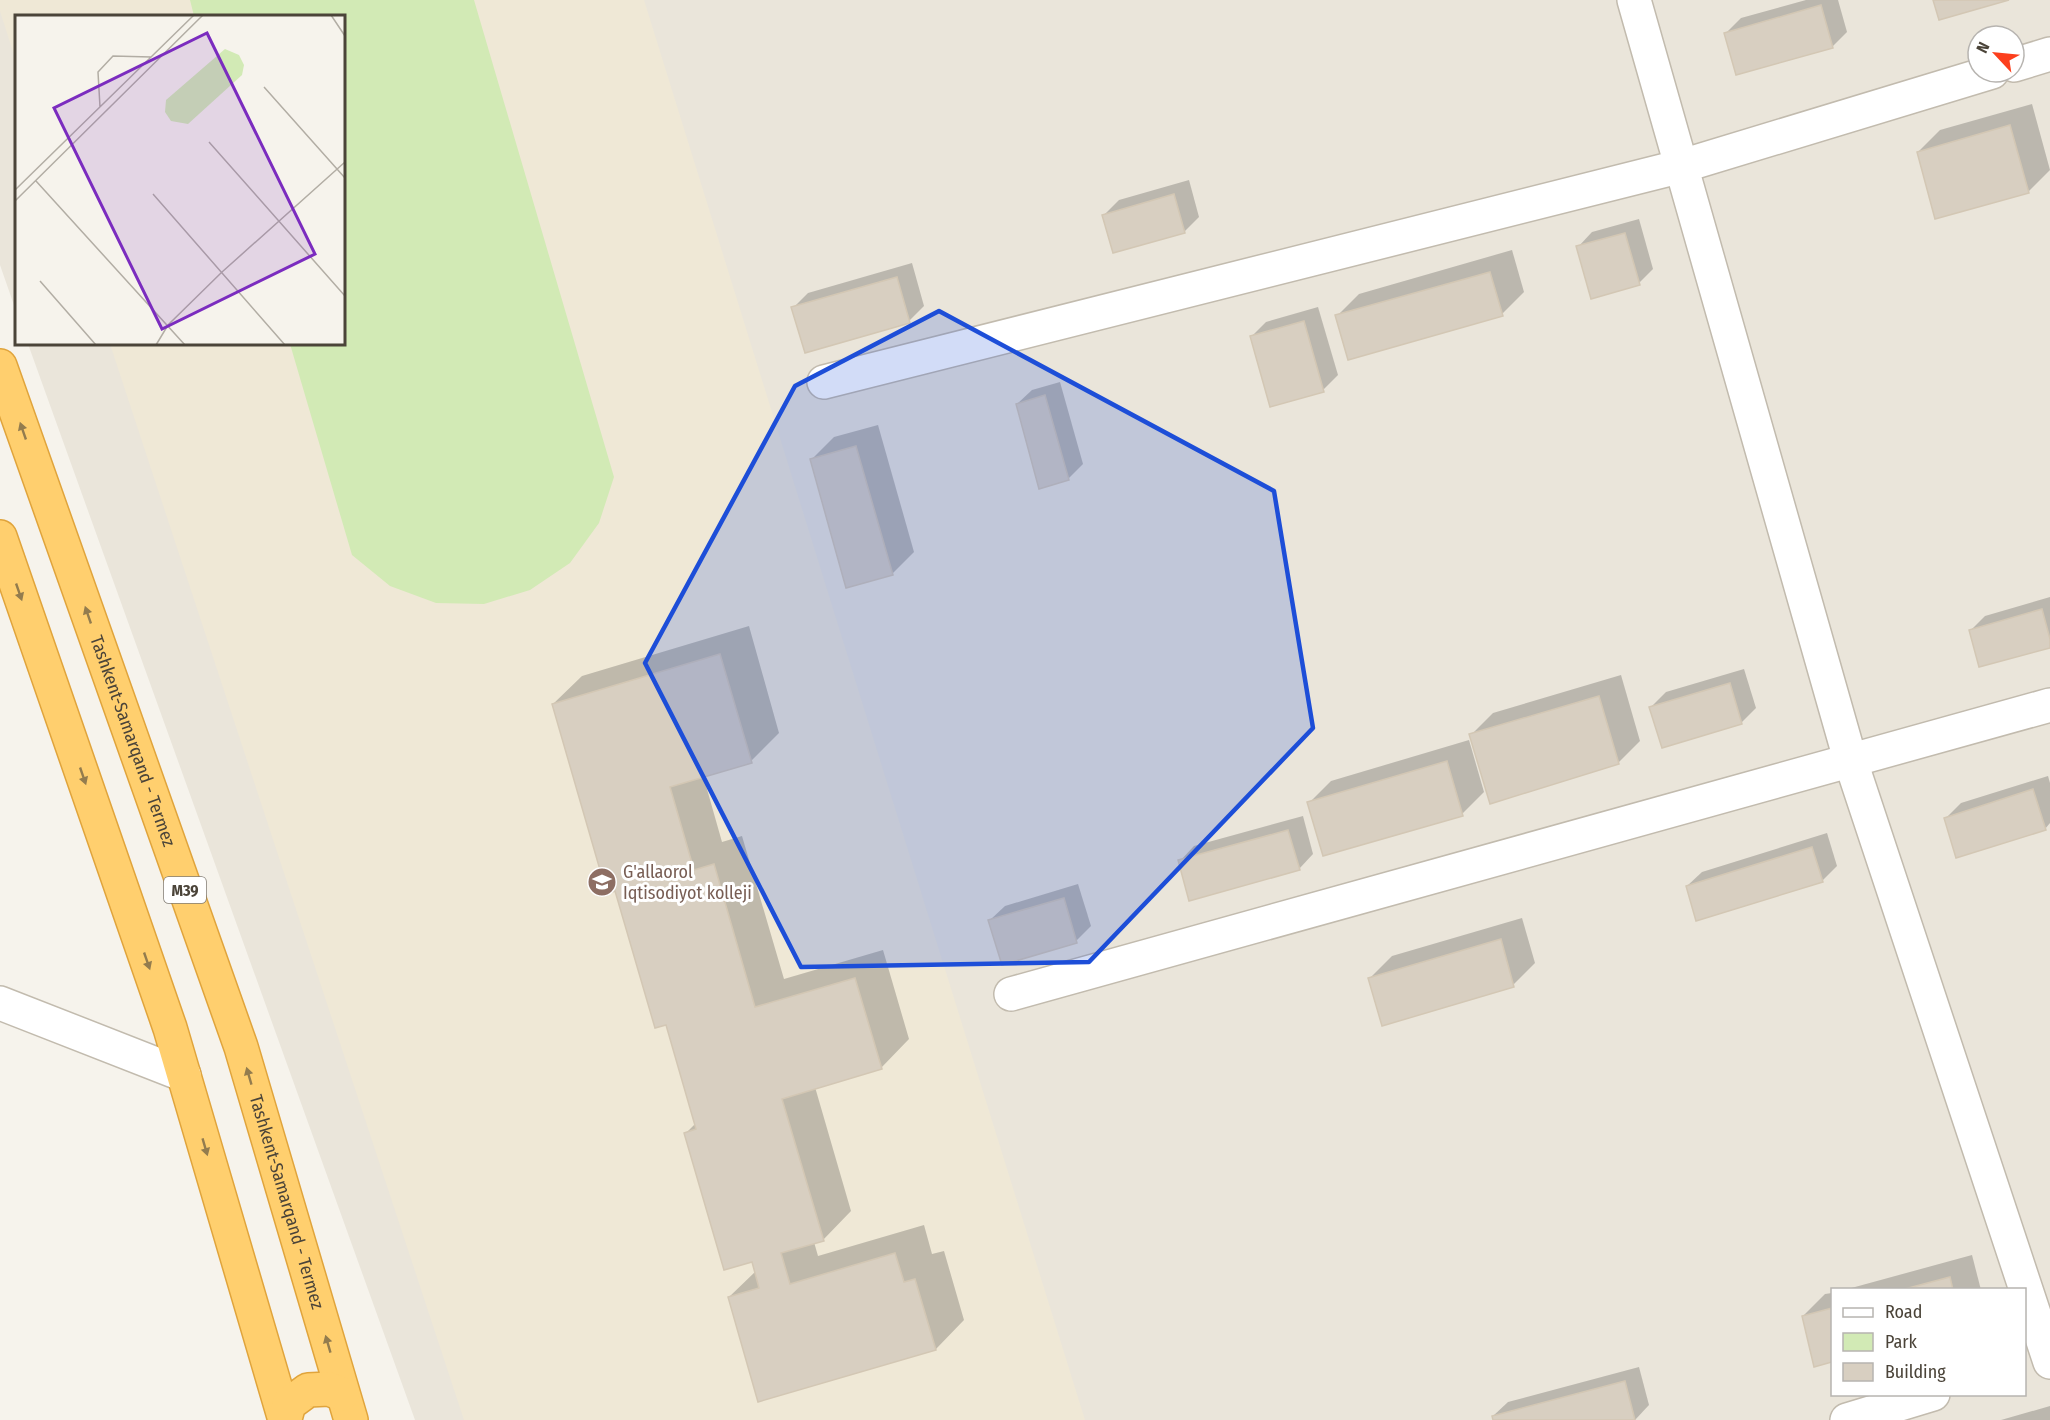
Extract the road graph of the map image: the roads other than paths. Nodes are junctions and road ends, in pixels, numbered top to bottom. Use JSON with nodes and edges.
{"nodes":[{"id":1,"x":1634,"y":0,"type":"edge"},
{"id":2,"x":2050,"y":54,"type":"edge"},
{"id":3,"x":2026,"y":61,"type":"edge"},
{"id":4,"x":1966,"y":80,"type":"edge"},
{"id":5,"x":1682,"y":166,"type":"junction"},
{"id":6,"x":0,"y":366,"type":"edge"},
{"id":7,"x":824,"y":382,"type":"dead end"},
{"id":8,"x":0,"y":537,"type":"edge"},
{"id":9,"x":2050,"y":705,"type":"edge"},
{"id":10,"x":1850,"y":759,"type":"junction"},
{"id":11,"x":1011,"y":994,"type":"dead end"},
{"id":12,"x":0,"y":1003,"type":"edge"},
{"id":13,"x":184,"y":1075,"type":"junction"},
{"id":14,"x":2019,"y":1288,"type":"edge"},
{"id":15,"x":2026,"y":1309,"type":"edge"},
{"id":16,"x":2043,"y":1362,"type":"edge"},
{"id":17,"x":1930,"y":1396,"type":"edge"},
{"id":18,"x":347,"y":1407,"type":"edge"},
{"id":19,"x":285,"y":1420,"type":"edge"},
{"id":20,"x":1846,"y":1420,"type":"edge"}],
"edges":[{"from":1,"to":5,"type":"street"},
{"from":2,"to":3,"type":"street"},
{"from":4,"to":5,"type":"street"},
{"from":5,"to":7,"type":"street"},
{"from":5,"to":10,"type":"street"},
{"from":18,"to":6,"type":"highway","name":"Tashkent-Samarqand - Termez","number":"M39","one_way":true},
{"from":8,"to":13,"type":"highway","name":"Tashkent-Samarqand - Termez","number":"M39","one_way":true},
{"from":9,"to":10,"type":"street"},
{"from":10,"to":11,"type":"street"},
{"from":10,"to":14,"type":"street"},
{"from":12,"to":13,"type":"street"},
{"from":13,"to":19,"type":"highway","name":"Tashkent-Samarqand - Termez","number":"M39","one_way":true},
{"from":15,"to":16,"type":"street"},
{"from":17,"to":20,"type":"street"},
{"from":18,"to":19,"type":"highway","name":"Tashkent-Samarqand - Termez","number":"M39"}]}
